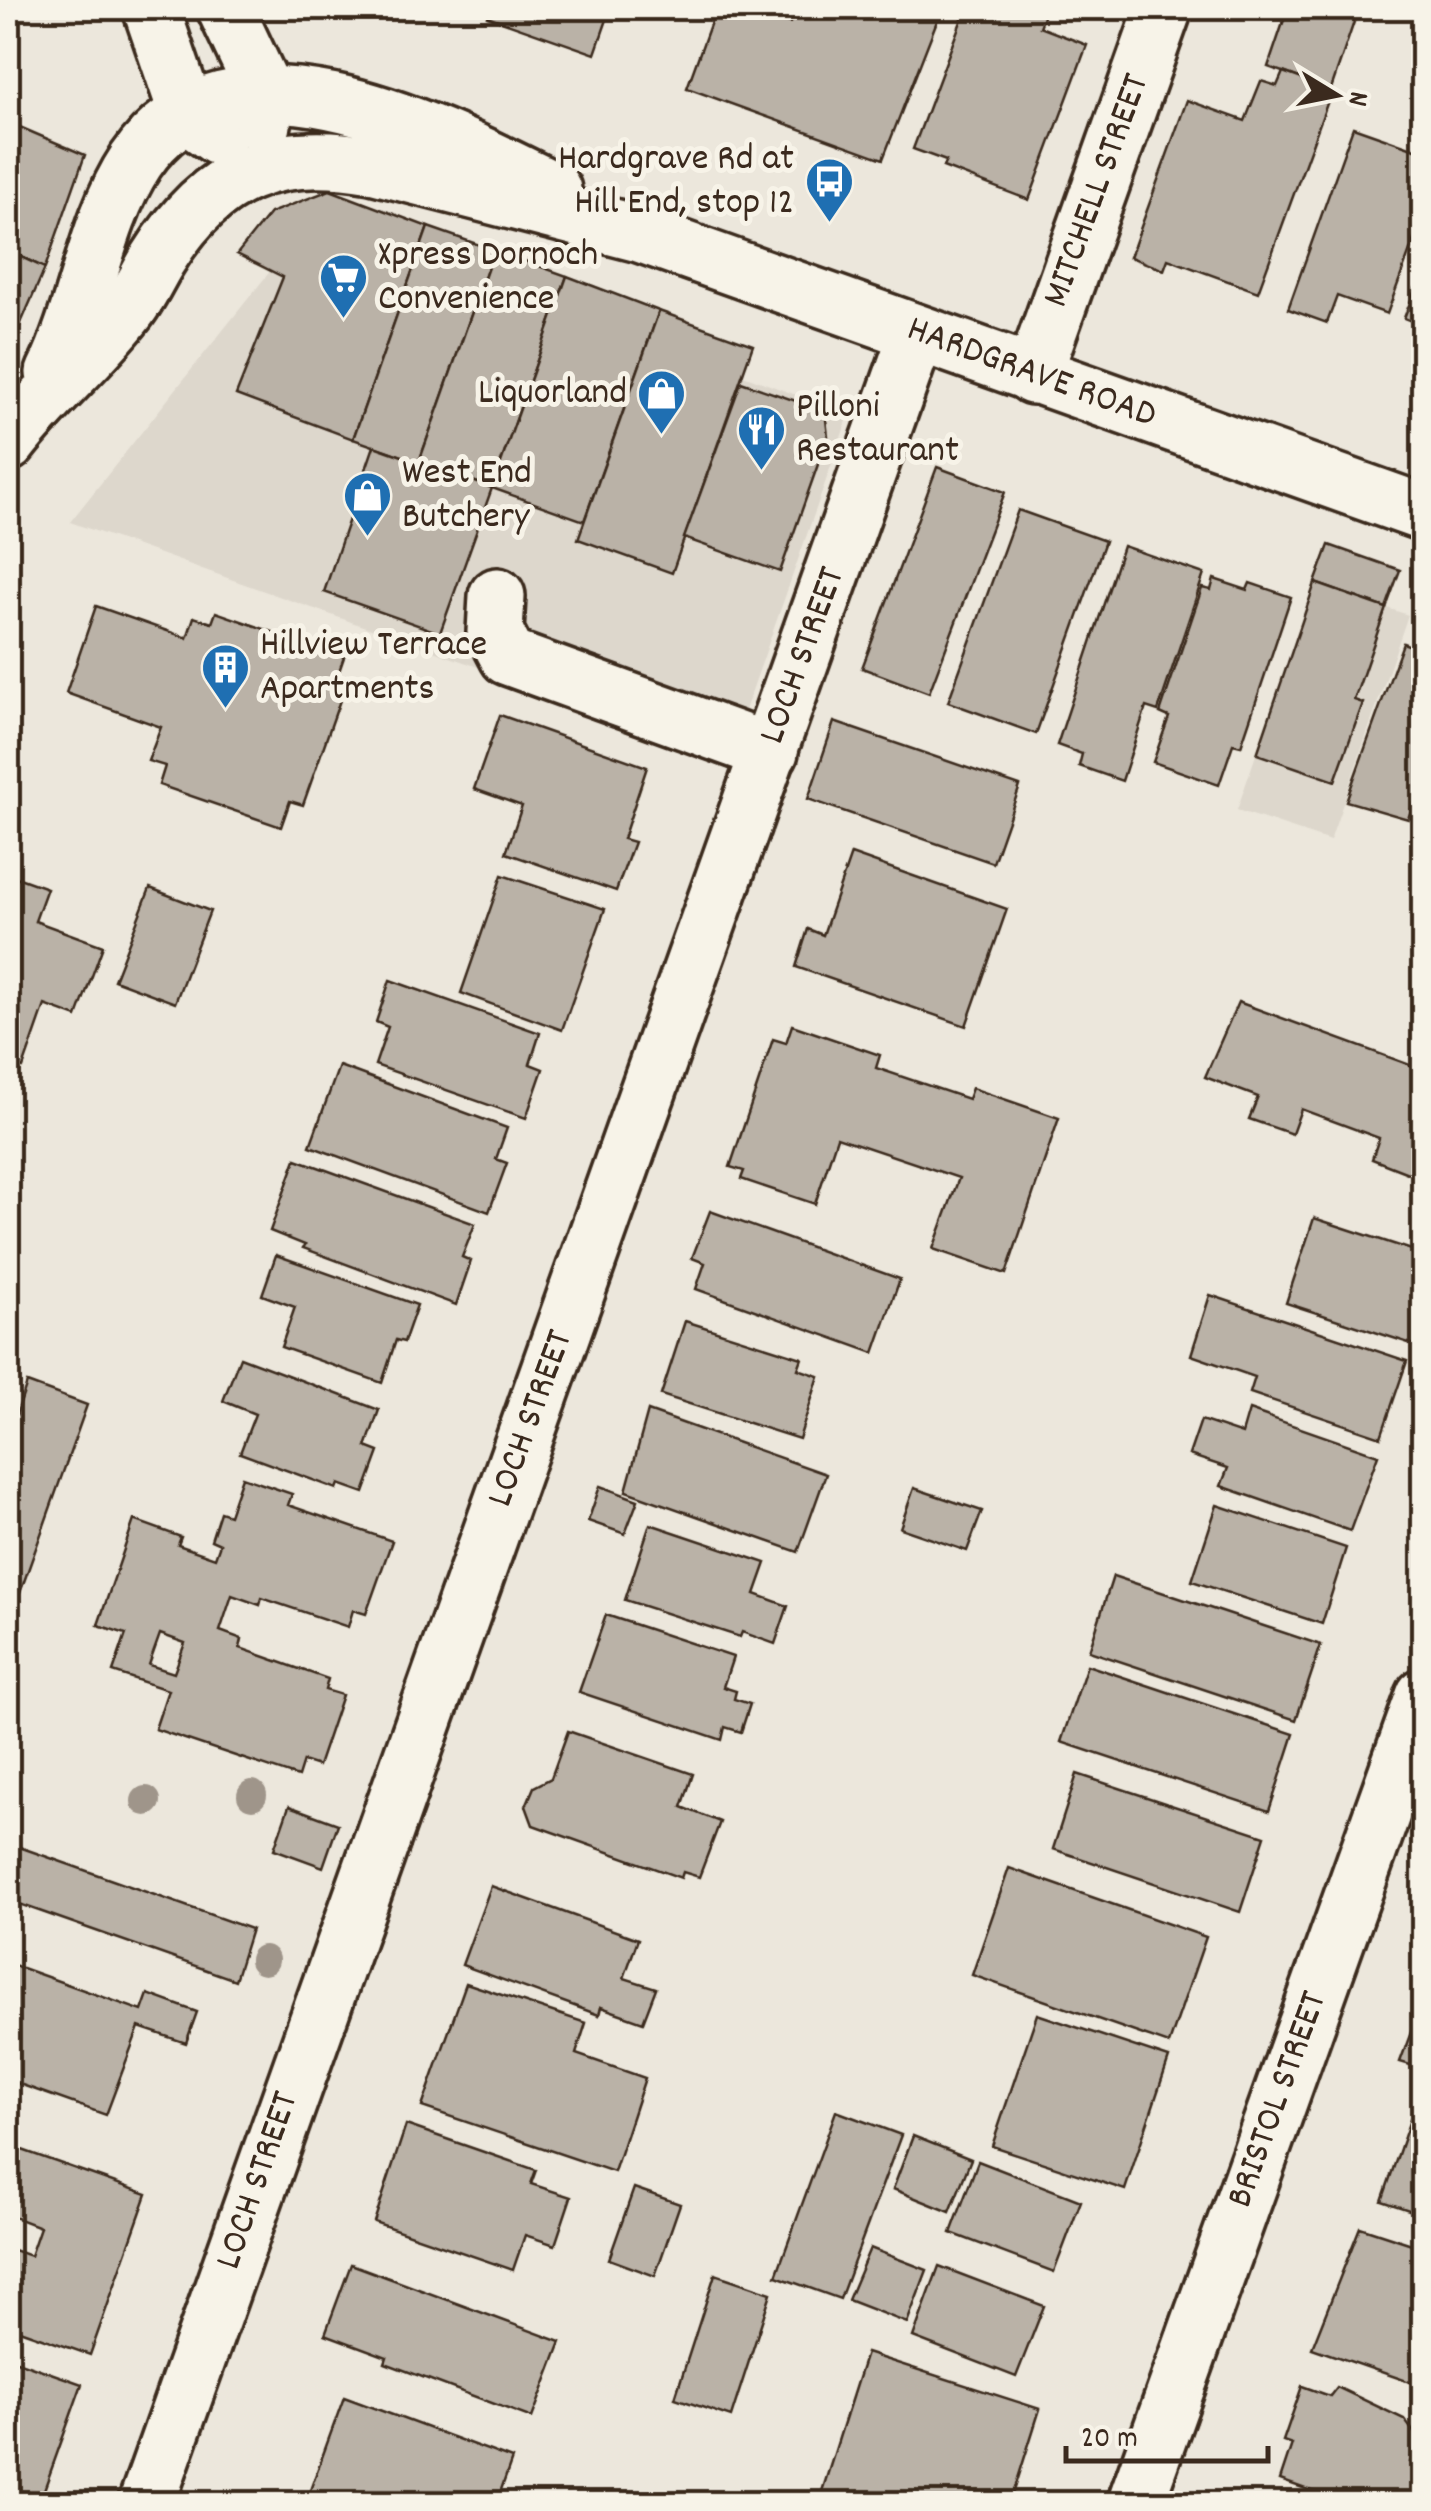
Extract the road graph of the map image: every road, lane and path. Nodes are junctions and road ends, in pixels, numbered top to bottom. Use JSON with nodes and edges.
{"nodes":[{"id":1,"x":151,"y":8,"type":"edge"},
{"id":2,"x":225,"y":8,"type":"edge"},
{"id":3,"x":1164,"y":8,"type":"edge"},
{"id":4,"x":224,"y":104,"type":"junction"},
{"id":5,"x":261,"y":168,"type":"junction"},
{"id":6,"x":640,"y":234,"type":"junction"},
{"id":7,"x":916,"y":334,"type":"junction"},
{"id":8,"x":1033,"y":376,"type":"junction"},
{"id":9,"x":19,"y":428,"type":"edge"},
{"id":10,"x":1424,"y":513,"type":"edge"},
{"id":11,"x":497,"y":596,"type":"dead end"},
{"id":12,"x":770,"y":752,"type":"junction"},
{"id":13,"x":1424,"y":1696,"type":"edge"},
{"id":14,"x":146,"y":2504,"type":"edge"},
{"id":15,"x":1135,"y":2504,"type":"edge"}],
"edges":[{"from":1,"to":4,"type":"street"},
{"from":2,"to":4,"type":"street"},
{"from":3,"to":8,"type":"street","name":"MITCHELL STREET"},
{"from":4,"to":5,"type":"street"},
{"from":4,"to":5,"type":"street"},
{"from":4,"to":6,"type":"street","name":"HARDGRAVE ROAD"},
{"from":4,"to":9,"type":"street"},
{"from":5,"to":6,"type":"street","name":"HARDGRAVE ROAD"},
{"from":5,"to":9,"type":"street","name":"HARDGRAVE ROAD"},
{"from":6,"to":7,"type":"street","name":"HARDGRAVE ROAD"},
{"from":7,"to":8,"type":"street","name":"HARDGRAVE ROAD"},
{"from":7,"to":12,"type":"street","name":"LOCH STREET"},
{"from":8,"to":10,"type":"street","name":"HARDGRAVE ROAD"},
{"from":11,"to":12,"type":"street"},
{"from":12,"to":14,"type":"street","name":"LOCH STREET"},
{"from":13,"to":15,"type":"street","name":"BRISTOL STREET"}]}
